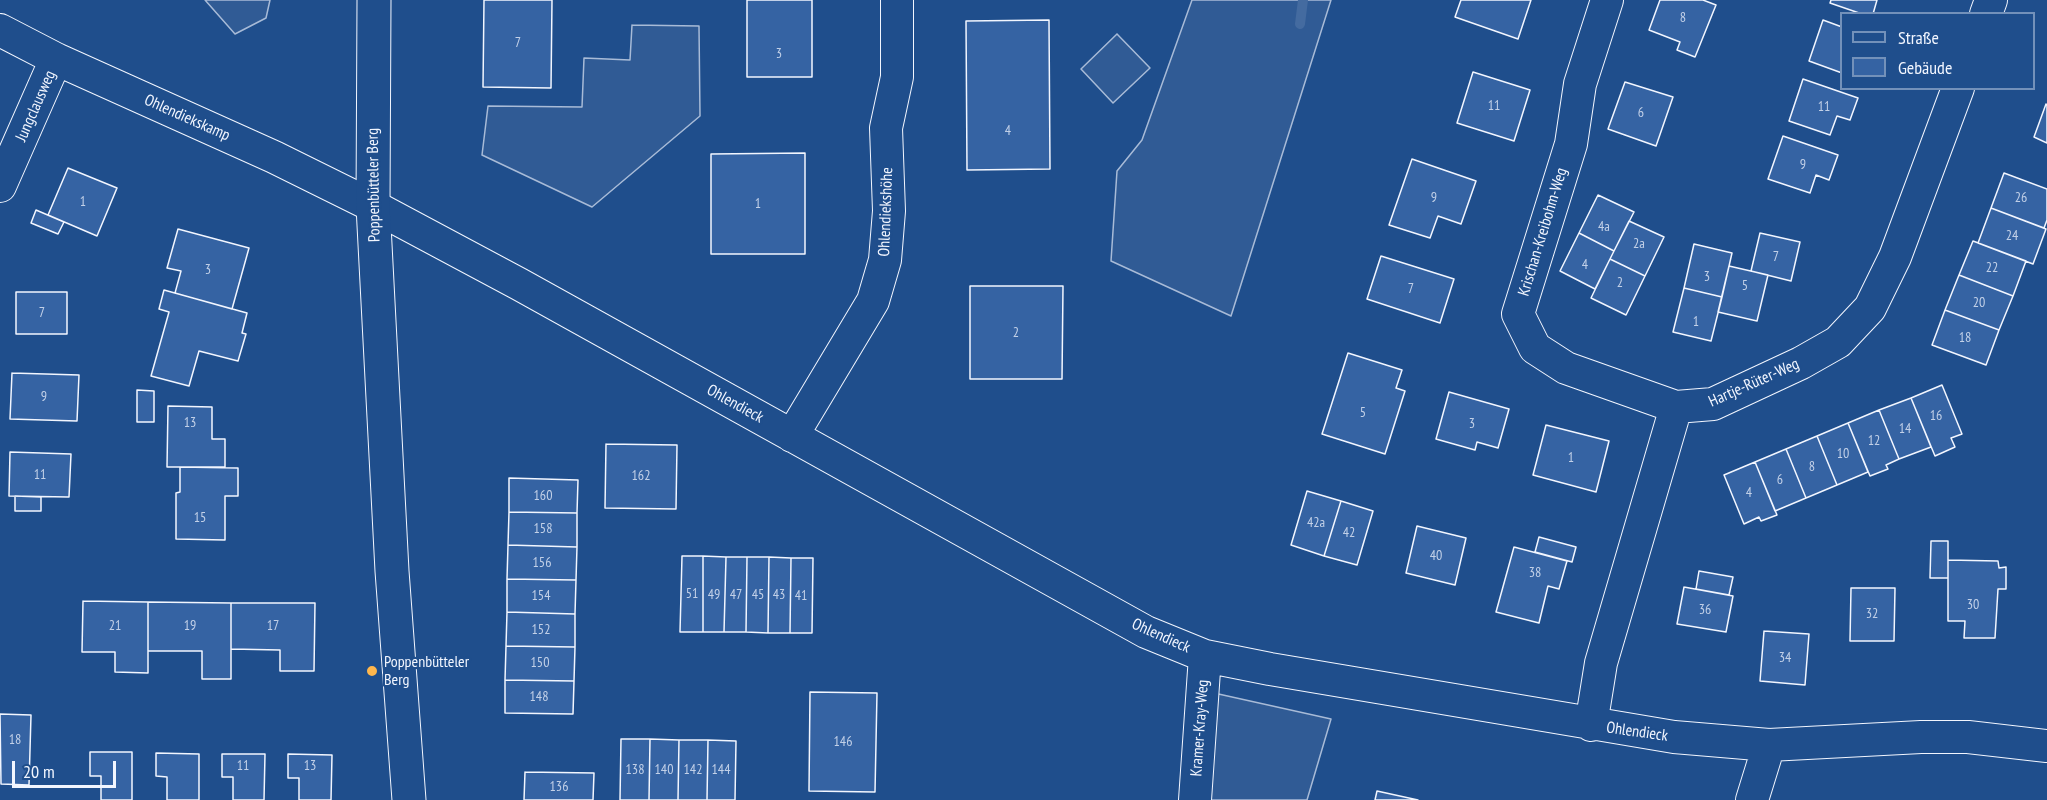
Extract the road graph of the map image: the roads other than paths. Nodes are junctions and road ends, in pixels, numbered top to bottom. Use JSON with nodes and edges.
{"nodes":[{"id":1,"x":374,"y":0,"type":"edge"},
{"id":2,"x":897,"y":0,"type":"edge"},
{"id":3,"x":1607,"y":0,"type":"edge"},
{"id":4,"x":0,"y":30,"type":"edge"},
{"id":5,"x":56,"y":59,"type":"junction"},
{"id":6,"x":1957,"y":90,"type":"edge"},
{"id":7,"x":0,"y":186,"type":"edge"},
{"id":8,"x":374,"y":206,"type":"junction"},
{"id":9,"x":1676,"y":407,"type":"junction"},
{"id":10,"x":792,"y":436,"type":"junction"},
{"id":11,"x":1205,"y":656,"type":"junction"},
{"id":12,"x":1591,"y":725,"type":"junction"},
{"id":13,"x":1769,"y":745,"type":"junction"},
{"id":14,"x":2047,"y":746,"type":"edge"},
{"id":15,"x":409,"y":800,"type":"edge"},
{"id":16,"x":1195,"y":800,"type":"edge"},
{"id":17,"x":1752,"y":800,"type":"edge"}],
"edges":[{"from":1,"to":8,"type":"main road","name":"Poppenbütteler Berg"},
{"from":2,"to":10,"type":"street","name":"Ohlendiekshöhe"},
{"from":3,"to":9,"type":"street","name":"Krischan-Kreibohm-Weg"},
{"from":4,"to":5,"type":"street","name":"Ohlendiekskamp"},
{"from":5,"to":7,"type":"street","name":"Jungclausweg"},
{"from":5,"to":8,"type":"street","name":"Ohlendiekskamp"},
{"from":6,"to":9,"type":"street","name":"Hartje-Rüter-Weg"},
{"from":8,"to":10,"type":"street","name":"Ohlendieck"},
{"from":8,"to":15,"type":"main road","name":"Poppenbütteler Berg"},
{"from":9,"to":12,"type":"street"},
{"from":10,"to":11,"type":"street","name":"Ohlendieck"},
{"from":11,"to":12,"type":"street","name":"Ohlendieck"},
{"from":11,"to":16,"type":"street","name":"Kramer-Kray-Weg"},
{"from":12,"to":13,"type":"street","name":"Ohlendieck"},
{"from":13,"to":14,"type":"street","name":"Ohlendieck"},
{"from":13,"to":17,"type":"street"}]}
